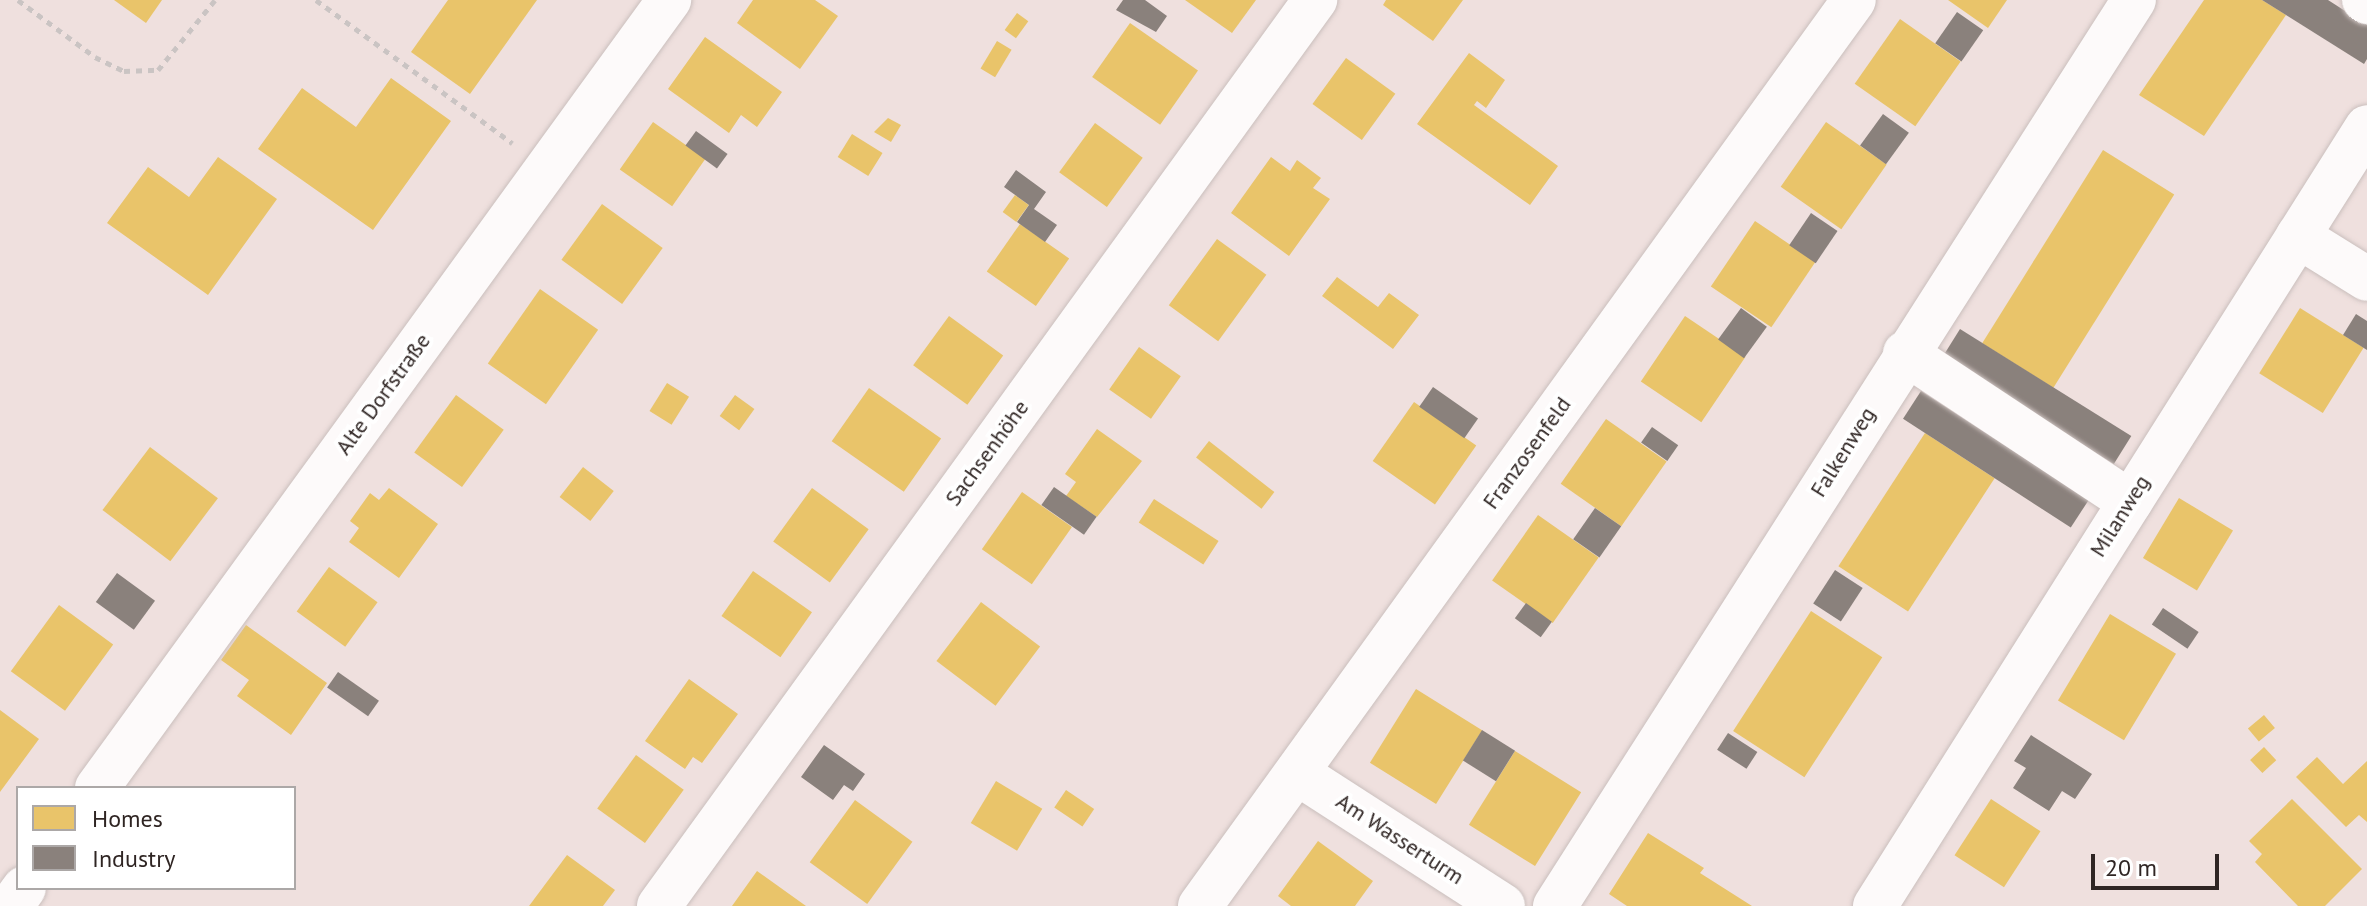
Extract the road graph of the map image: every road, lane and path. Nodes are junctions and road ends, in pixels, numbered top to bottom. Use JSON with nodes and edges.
{"nodes":[{"id":1,"x":18,"y":0,"type":"edge"},
{"id":2,"x":215,"y":0,"type":"edge"},
{"id":3,"x":316,"y":0,"type":"edge"},
{"id":4,"x":669,"y":0,"type":"edge"},
{"id":5,"x":1315,"y":0,"type":"edge"},
{"id":6,"x":1854,"y":0,"type":"edge"},
{"id":7,"x":2134,"y":0,"type":"edge"},
{"id":8,"x":2367,"y":127,"type":"edge"},
{"id":9,"x":513,"y":143,"type":"dead end"},
{"id":10,"x":2298,"y":236,"type":"junction"},
{"id":11,"x":2367,"y":279,"type":"edge"},
{"id":12,"x":1905,"y":353,"type":"junction"},
{"id":13,"x":2130,"y":502,"type":"junction"},
{"id":14,"x":1297,"y":773,"type":"junction"},
{"id":15,"x":98,"y":786,"type":"edge"},
{"id":16,"x":659,"y":906,"type":"edge"},
{"id":17,"x":1200,"y":906,"type":"edge"},
{"id":18,"x":1503,"y":906,"type":"edge"},
{"id":19,"x":1555,"y":906,"type":"edge"},
{"id":20,"x":1875,"y":906,"type":"edge"}],
"edges":[{"from":1,"to":2,"type":"path"},
{"from":3,"to":9,"type":"path"},
{"from":4,"to":15,"type":"street","name":"Alte Dorfstraße"},
{"from":5,"to":16,"type":"street","name":"Sachsenhöhe"},
{"from":6,"to":14,"type":"street","name":"Franzosenfeld"},
{"from":7,"to":12,"type":"street","name":"Falkenweg"},
{"from":8,"to":10,"type":"street","name":"Milanweg"},
{"from":10,"to":11,"type":"street"},
{"from":10,"to":13,"type":"street","name":"Milanweg"},
{"from":12,"to":13,"type":"street"},
{"from":12,"to":19,"type":"street","name":"Falkenweg"},
{"from":13,"to":20,"type":"street","name":"Milanweg"},
{"from":14,"to":17,"type":"street","name":"Franzosenfeld"},
{"from":14,"to":18,"type":"street","name":"Am Wasserturm"}]}
